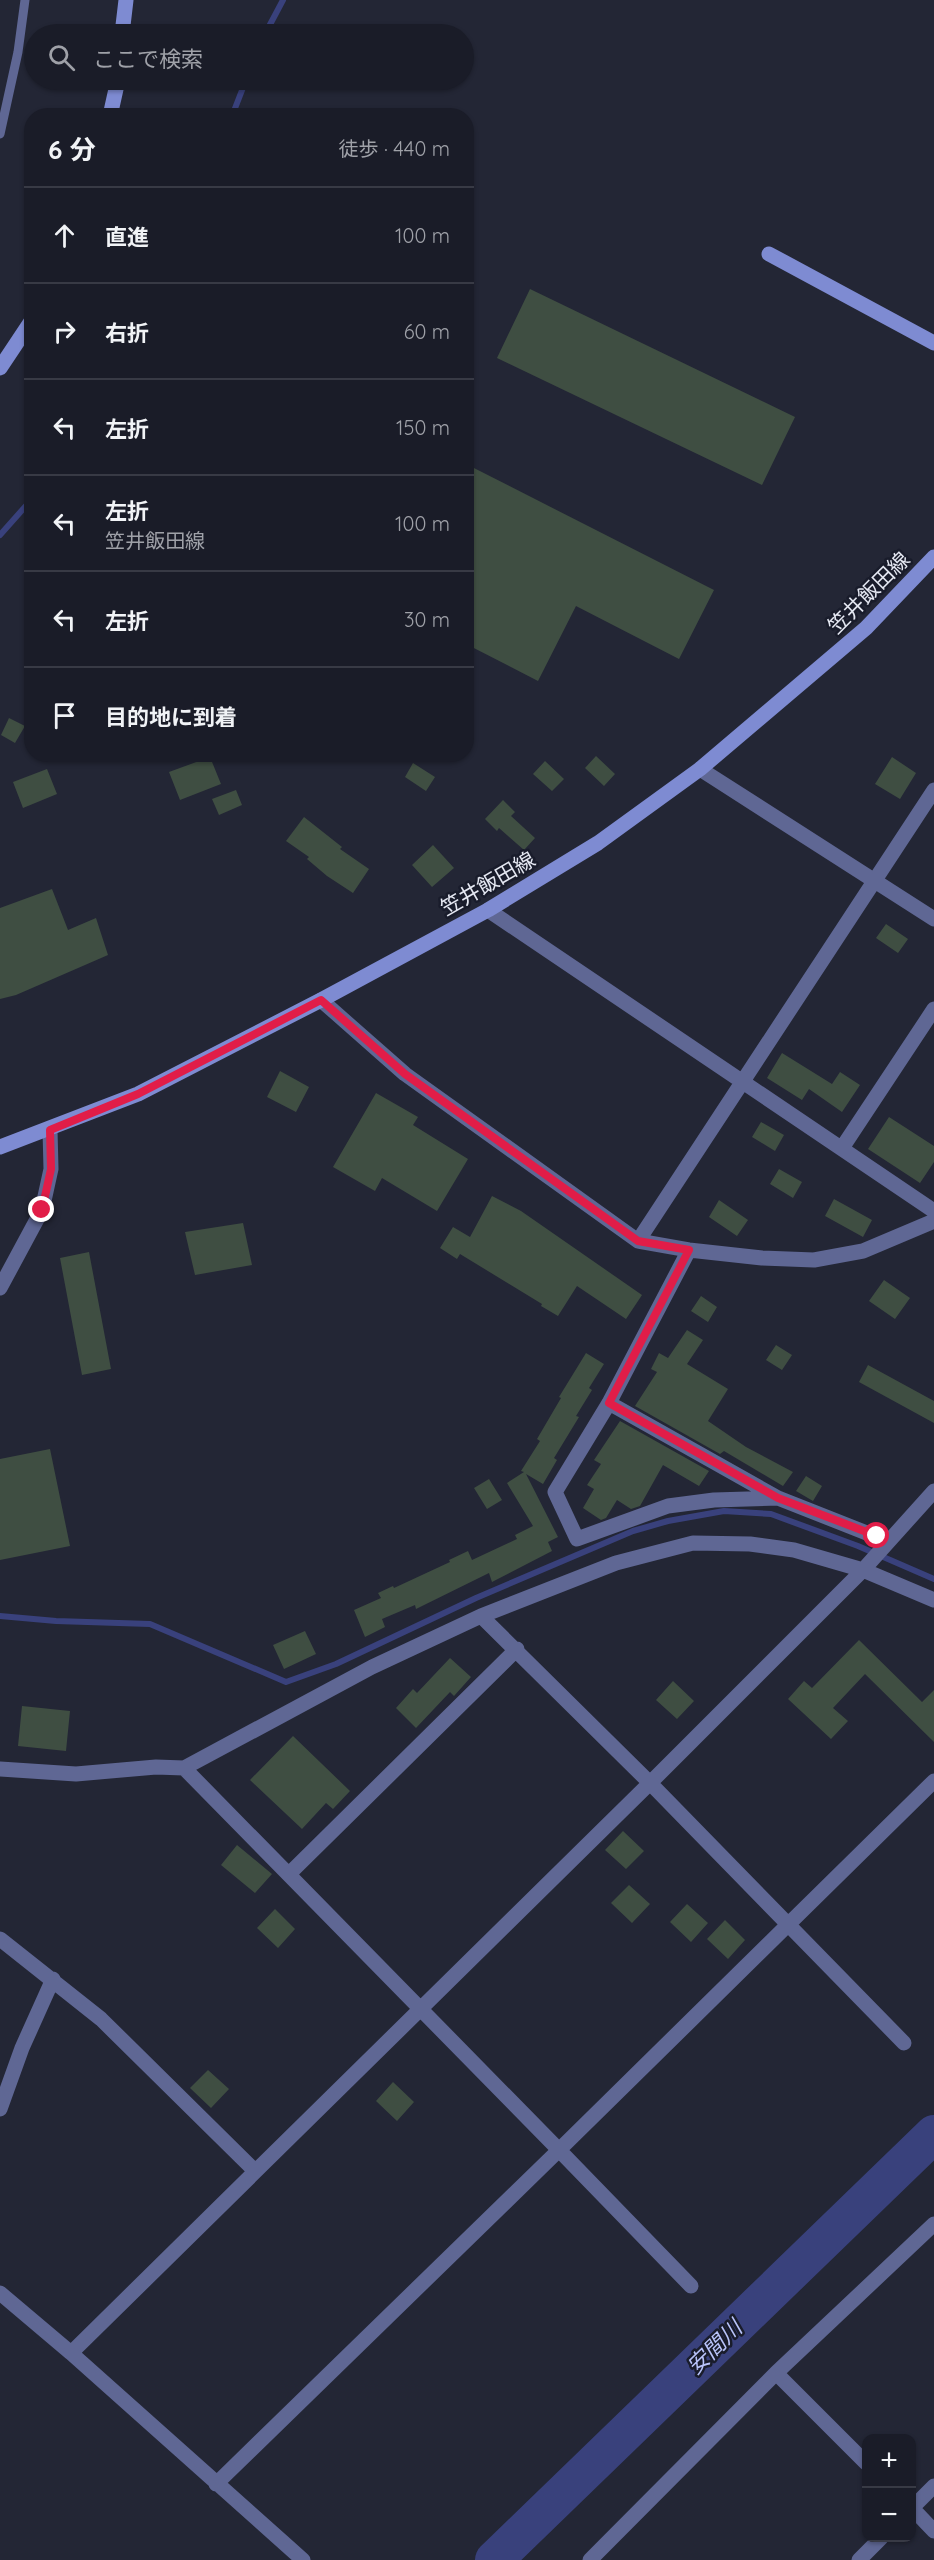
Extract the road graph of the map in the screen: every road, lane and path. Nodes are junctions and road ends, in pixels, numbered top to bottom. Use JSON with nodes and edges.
{"nodes":[{"id":1,"x":25,"y":0,"type":"edge"},
{"id":2,"x":126,"y":0,"type":"edge"},
{"id":3,"x":123,"y":24,"type":"edge"},
{"id":4,"x":116,"y":90,"type":"edge"},
{"id":5,"x":112,"y":108,"type":"edge"},
{"id":6,"x":0,"y":134,"type":"edge"},
{"id":7,"x":769,"y":254,"type":"dead end"},
{"id":8,"x":24,"y":332,"type":"edge"},
{"id":9,"x":934,"y":343,"type":"edge"},
{"id":10,"x":0,"y":368,"type":"edge"},
{"id":11,"x":934,"y":557,"type":"edge"},
{"id":12,"x":700,"y":770,"type":"junction"},
{"id":13,"x":934,"y":790,"type":"edge"},
{"id":14,"x":875,"y":880,"type":"junction"},
{"id":15,"x":488,"y":910,"type":"junction"},
{"id":16,"x":934,"y":919,"type":"edge"},
{"id":17,"x":321,"y":1000,"type":"junction"},
{"id":18,"x":934,"y":1009,"type":"edge"},
{"id":19,"x":743,"y":1082,"type":"junction"},
{"id":20,"x":50,"y":1130,"type":"junction"},
{"id":21,"x":0,"y":1148,"type":"edge"},
{"id":22,"x":842,"y":1148,"type":"junction"},
{"id":23,"x":934,"y":1211,"type":"edge"},
{"id":24,"x":934,"y":1221,"type":"edge"},
{"id":25,"x":638,"y":1241,"type":"junction"},
{"id":26,"x":689,"y":1250,"type":"junction"},
{"id":27,"x":0,"y":1288,"type":"edge"},
{"id":28,"x":609,"y":1403,"type":"junction"},
{"id":29,"x":934,"y":1491,"type":"edge"},
{"id":30,"x":778,"y":1498,"type":"junction"},
{"id":31,"x":887,"y":1542,"type":"junction"},
{"id":32,"x":865,"y":1567,"type":"junction"},
{"id":33,"x":934,"y":1600,"type":"edge"},
{"id":34,"x":481,"y":1616,"type":"junction"},
{"id":35,"x":517,"y":1649,"type":"junction"},
{"id":36,"x":184,"y":1768,"type":"junction"},
{"id":37,"x":0,"y":1769,"type":"edge"},
{"id":38,"x":934,"y":1781,"type":"edge"},
{"id":39,"x":650,"y":1783,"type":"junction"},
{"id":40,"x":289,"y":1874,"type":"junction"},
{"id":41,"x":789,"y":1924,"type":"junction"},
{"id":42,"x":0,"y":1939,"type":"edge"},
{"id":43,"x":53,"y":1979,"type":"junction"},
{"id":44,"x":420,"y":2008,"type":"junction"},
{"id":45,"x":904,"y":2043,"type":"dead end"},
{"id":46,"x":0,"y":2109,"type":"edge"},
{"id":47,"x":559,"y":2150,"type":"junction"},
{"id":48,"x":255,"y":2171,"type":"junction"},
{"id":49,"x":934,"y":2224,"type":"edge"},
{"id":50,"x":691,"y":2286,"type":"dead end"},
{"id":51,"x":0,"y":2293,"type":"edge"},
{"id":52,"x":71,"y":2352,"type":"junction"},
{"id":53,"x":776,"y":2373,"type":"junction"},
{"id":54,"x":862,"y":2458,"type":"edge"},
{"id":55,"x":216,"y":2484,"type":"junction"},
{"id":56,"x":934,"y":2486,"type":"edge"},
{"id":57,"x":916,"y":2504,"type":"edge"},
{"id":58,"x":916,"y":2512,"type":"edge"},
{"id":59,"x":934,"y":2531,"type":"edge"},
{"id":60,"x":877,"y":2542,"type":"edge"},
{"id":61,"x":303,"y":2560,"type":"edge"},
{"id":62,"x":590,"y":2560,"type":"edge"},
{"id":63,"x":859,"y":2560,"type":"edge"}],
"edges":[{"from":1,"to":6,"type":"lane"},
{"from":2,"to":3,"type":"main road"},
{"from":4,"to":5,"type":"main road"},
{"from":7,"to":9,"type":"main road"},
{"from":8,"to":10,"type":"main road"},
{"from":11,"to":12,"type":"main road","name":"笠井飯田線"},
{"from":12,"to":14,"type":"street"},
{"from":12,"to":15,"type":"main road","name":"笠井飯田線"},
{"from":13,"to":14,"type":"street"},
{"from":14,"to":16,"type":"street"},
{"from":14,"to":19,"type":"street"},
{"from":15,"to":17,"type":"main road","name":"笠井飯田線"},
{"from":15,"to":19,"type":"street"},
{"from":17,"to":20,"type":"main road","name":"笠井飯田線"},
{"from":17,"to":25,"type":"street"},
{"from":18,"to":22,"type":"street"},
{"from":19,"to":22,"type":"street"},
{"from":19,"to":25,"type":"street"},
{"from":20,"to":21,"type":"main road","name":"笠井飯田線"},
{"from":20,"to":27,"type":"street"},
{"from":22,"to":23,"type":"street"},
{"from":24,"to":26,"type":"street"},
{"from":25,"to":26,"type":"street"},
{"from":26,"to":28,"type":"street"},
{"from":28,"to":30,"type":"street"},
{"from":28,"to":30,"type":"street"},
{"from":29,"to":31,"type":"street"},
{"from":30,"to":31,"type":"street"},
{"from":31,"to":32,"type":"street"},
{"from":32,"to":33,"type":"street"},
{"from":32,"to":34,"type":"street"},
{"from":32,"to":39,"type":"street"},
{"from":34,"to":35,"type":"street"},
{"from":34,"to":36,"type":"street"},
{"from":35,"to":39,"type":"street"},
{"from":35,"to":40,"type":"street"},
{"from":36,"to":37,"type":"street"},
{"from":36,"to":40,"type":"street"},
{"from":38,"to":41,"type":"street"},
{"from":39,"to":41,"type":"street"},
{"from":39,"to":44,"type":"street"},
{"from":40,"to":44,"type":"street"},
{"from":41,"to":45,"type":"street"},
{"from":41,"to":47,"type":"street"},
{"from":42,"to":43,"type":"street"},
{"from":43,"to":46,"type":"street"},
{"from":43,"to":48,"type":"street"},
{"from":44,"to":47,"type":"street"},
{"from":44,"to":48,"type":"street"},
{"from":47,"to":50,"type":"street"},
{"from":47,"to":55,"type":"street"},
{"from":48,"to":52,"type":"street"},
{"from":49,"to":53,"type":"street"},
{"from":51,"to":52,"type":"street"},
{"from":52,"to":55,"type":"street"},
{"from":53,"to":54,"type":"street"},
{"from":53,"to":62,"type":"street"},
{"from":55,"to":61,"type":"street"},
{"from":56,"to":57,"type":"street"},
{"from":58,"to":59,"type":"street"},
{"from":60,"to":63,"type":"street"}]}
